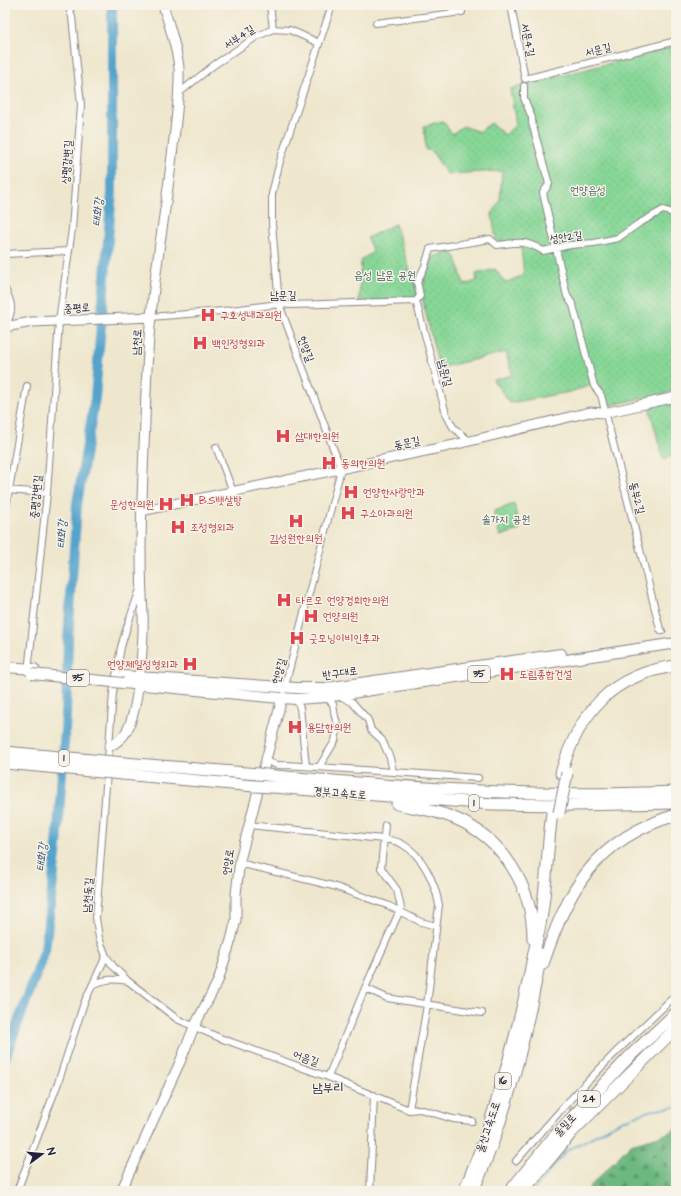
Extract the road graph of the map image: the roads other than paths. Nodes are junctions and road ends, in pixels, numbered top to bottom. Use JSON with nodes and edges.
{"nodes":[{"id":1,"x":68,"y":5,"type":"edge"},
{"id":2,"x":163,"y":5,"type":"edge"},
{"id":3,"x":270,"y":5,"type":"edge"},
{"id":4,"x":332,"y":5,"type":"edge"},
{"id":5,"x":511,"y":5,"type":"edge"},
{"id":6,"x":462,"y":12,"type":"dead end"},
{"id":7,"x":376,"y":22,"type":"dead end"},
{"id":8,"x":273,"y":29,"type":"junction"},
{"id":9,"x":676,"y":41,"type":"edge"},
{"id":10,"x":319,"y":43,"type":"junction"},
{"id":11,"x":525,"y":79,"type":"joint"},
{"id":12,"x":524,"y":86,"type":"dead end"},
{"id":13,"x":179,"y":93,"type":"junction"},
{"id":14,"x":676,"y":214,"type":"edge"},
{"id":15,"x":556,"y":248,"type":"junction"},
{"id":16,"x":69,"y":251,"type":"junction"},
{"id":17,"x":5,"y":254,"type":"edge"},
{"id":18,"x":5,"y":289,"type":"edge"},
{"id":19,"x":416,"y":301,"type":"junction"},
{"id":20,"x":278,"y":304,"type":"junction"},
{"id":21,"x":150,"y":317,"type":"junction"},
{"id":22,"x":62,"y":321,"type":"junction"},
{"id":23,"x":6,"y":326,"type":"edge"},
{"id":24,"x":27,"y":386,"type":"dead end"},
{"id":25,"x":676,"y":397,"type":"edge"},
{"id":26,"x":604,"y":412,"type":"junction"},
{"id":27,"x":469,"y":441,"type":"junction"},
{"id":28,"x":216,"y":447,"type":"dead end"},
{"id":29,"x":341,"y":469,"type":"junction"},
{"id":30,"x":7,"y":490,"type":"edge"},
{"id":31,"x":233,"y":492,"type":"junction"},
{"id":32,"x":46,"y":493,"type":"junction"},
{"id":33,"x":142,"y":511,"type":"junction"},
{"id":34,"x":5,"y":513,"type":"edge"},
{"id":35,"x":141,"y":587,"type":"junction"},
{"id":36,"x":662,"y":631,"type":"dead end"},
{"id":37,"x":676,"y":637,"type":"edge"},
{"id":38,"x":676,"y":643,"type":"edge"},
{"id":39,"x":676,"y":666,"type":"edge"},
{"id":40,"x":5,"y":667,"type":"edge"},
{"id":41,"x":31,"y":671,"type":"junction"},
{"id":42,"x":5,"y":672,"type":"edge"},
{"id":43,"x":676,"y":672,"type":"edge"},
{"id":44,"x":138,"y":681,"type":"junction"},
{"id":45,"x":285,"y":687,"type":"junction"},
{"id":46,"x":338,"y":695,"type":"junction"},
{"id":47,"x":326,"y":697,"type":"junction"},
{"id":48,"x":282,"y":698,"type":"junction"},
{"id":49,"x":296,"y":699,"type":"junction"},
{"id":50,"x":109,"y":747,"type":"junction"},
{"id":51,"x":5,"y":752,"type":"edge"},
{"id":52,"x":266,"y":760,"type":"junction"},
{"id":53,"x":5,"y":764,"type":"edge"},
{"id":54,"x":306,"y":766,"type":"junction"},
{"id":55,"x":319,"y":767,"type":"junction"},
{"id":56,"x":124,"y":768,"type":"junction"},
{"id":57,"x":393,"y":772,"type":"junction"},
{"id":58,"x":564,"y":773,"type":"junction"},
{"id":59,"x":478,"y":778,"type":"dead end"},
{"id":60,"x":676,"y":791,"type":"edge"},
{"id":61,"x":347,"y":794,"type":"junction"},
{"id":62,"x":676,"y":803,"type":"edge"},
{"id":63,"x":556,"y":813,"type":"junction"},
{"id":64,"x":676,"y":815,"type":"edge"},
{"id":65,"x":249,"y":824,"type":"junction"},
{"id":66,"x":385,"y":825,"type":"dead end"},
{"id":67,"x":384,"y":840,"type":"junction"},
{"id":68,"x":239,"y":863,"type":"junction"},
{"id":69,"x":400,"y":912,"type":"junction"},
{"id":70,"x":436,"y":926,"type":"junction"},
{"id":71,"x":106,"y":956,"type":"junction"},
{"id":72,"x":531,"y":968,"type":"junction"},
{"id":73,"x":128,"y":981,"type":"junction"},
{"id":74,"x":92,"y":986,"type":"junction"},
{"id":75,"x":365,"y":988,"type":"junction"},
{"id":76,"x":676,"y":995,"type":"edge"},
{"id":77,"x":532,"y":999,"type":"junction"},
{"id":78,"x":427,"y":1005,"type":"junction"},
{"id":79,"x":660,"y":1010,"type":"junction"},
{"id":80,"x":482,"y":1013,"type":"dead end"},
{"id":81,"x":676,"y":1014,"type":"edge"},
{"id":82,"x":664,"y":1016,"type":"dead end"},
{"id":83,"x":194,"y":1027,"type":"junction"},
{"id":84,"x":676,"y":1028,"type":"edge"},
{"id":85,"x":328,"y":1076,"type":"junction"},
{"id":86,"x":374,"y":1095,"type":"junction"},
{"id":87,"x":409,"y":1110,"type":"junction"},
{"id":88,"x":472,"y":1121,"type":"dead end"},
{"id":89,"x":516,"y":1161,"type":"dead end"},
{"id":90,"x":18,"y":1191,"type":"edge"},
{"id":91,"x":121,"y":1191,"type":"edge"},
{"id":92,"x":370,"y":1191,"type":"edge"},
{"id":93,"x":464,"y":1191,"type":"edge"},
{"id":94,"x":473,"y":1191,"type":"edge"},
{"id":95,"x":510,"y":1191,"type":"edge"},
{"id":96,"x":523,"y":1191,"type":"edge"}],
"edges":[{"from":1,"to":16,"type":"street","name":"상평강변길"},
{"from":2,"to":13,"type":"main road","name":"남천로"},
{"from":3,"to":8,"type":"street"},
{"from":4,"to":10,"type":"street","name":"헌양길"},
{"from":5,"to":11,"type":"street","name":"서문4길"},
{"from":6,"to":7,"type":"street"},
{"from":8,"to":10,"type":"street","name":"서부4길"},
{"from":8,"to":13,"type":"street","name":"서부4길"},
{"from":9,"to":11,"type":"street","name":"서문길"},
{"from":10,"to":20,"type":"street","name":"헌양길"},
{"from":12,"to":15,"type":"street","name":"동부2길"},
{"from":13,"to":21,"type":"main road","name":"남천로"},
{"from":14,"to":15,"type":"street","name":"성안2길"},
{"from":15,"to":19,"type":"street","name":"성안2길"},
{"from":15,"to":26,"type":"street","name":"동부2길"},
{"from":16,"to":17,"type":"street"},
{"from":16,"to":22,"type":"street","name":"상평강변길"},
{"from":18,"to":23,"type":"street"},
{"from":19,"to":20,"type":"street","name":"남문길"},
{"from":19,"to":27,"type":"street","name":"남문1길"},
{"from":20,"to":21,"type":"street","name":"남문길"},
{"from":20,"to":29,"type":"street","name":"헌양길"},
{"from":21,"to":22,"type":"main road","name":"중평로"},
{"from":21,"to":33,"type":"main road","name":"남천로"},
{"from":22,"to":23,"type":"main road","name":"중평로"},
{"from":22,"to":32,"type":"street","name":"중평강변길"},
{"from":24,"to":30,"type":"street"},
{"from":25,"to":26,"type":"main road","name":"동문길"},
{"from":26,"to":27,"type":"main road","name":"동문길"},
{"from":26,"to":36,"type":"street","name":"동부2길"},
{"from":27,"to":29,"type":"main road","name":"동문길"},
{"from":28,"to":31,"type":"street"},
{"from":29,"to":31,"type":"main road","name":"동문길"},
{"from":29,"to":45,"type":"street","name":"헌양길"},
{"from":30,"to":32,"type":"street"},
{"from":30,"to":34,"type":"street"},
{"from":31,"to":33,"type":"main road","name":"동문길"},
{"from":32,"to":41,"type":"street","name":"중평강변길"},
{"from":33,"to":35,"type":"main road","name":"남천로"},
{"from":35,"to":44,"type":"main road","name":"남천로"},
{"from":35,"to":50,"type":"street","name":"남천둑길"},
{"from":37,"to":45,"type":"main road","name":"반구대로","number":"35"},
{"from":38,"to":46,"type":"main road","name":"반구대로","number":"35"},
{"from":39,"to":58,"type":"highway"},
{"from":40,"to":41,"type":"main road","number":"35"},
{"from":41,"to":42,"type":"main road","number":"35"},
{"from":41,"to":44,"type":"main road","name":"반구대로","number":"35","bridge":true},
{"from":43,"to":58,"type":"highway"},
{"from":44,"to":45,"type":"main road","name":"반구대로","number":"35"},
{"from":44,"to":48,"type":"main road","name":"반구대로","number":"35"},
{"from":44,"to":50,"type":"main road","name":"남천로"},
{"from":45,"to":48,"type":"street","name":"헌양길"},
{"from":46,"to":47,"type":"main road","name":"반구대로","number":"35"},
{"from":46,"to":57,"type":"street"},
{"from":47,"to":49,"type":"main road","name":"반구대로","number":"35"},
{"from":47,"to":55,"type":"street"},
{"from":48,"to":49,"type":"main road","name":"반구대로","number":"35"},
{"from":48,"to":52,"type":"main road","name":"언양로"},
{"from":49,"to":54,"type":"street"},
{"from":50,"to":71,"type":"street","name":"남천둑길"},
{"from":51,"to":56,"type":"highway","name":"경부고속도로","number":"1","bridge":true},
{"from":52,"to":54,"type":"street"},
{"from":52,"to":65,"type":"main road","name":"언양로"},
{"from":53,"to":56,"type":"highway","name":"경부고속도로","number":"1","bridge":true},
{"from":54,"to":55,"type":"street"},
{"from":55,"to":57,"type":"street"},
{"from":56,"to":60,"type":"highway","name":"경부고속도로","number":"1","bridge":true},
{"from":56,"to":61,"type":"highway","name":"경부고속도로","number":"1","bridge":true},
{"from":57,"to":59,"type":"street"},
{"from":58,"to":63,"type":"highway","bridge":true},
{"from":61,"to":62,"type":"highway","name":"경부고속도로","number":"1"},
{"from":61,"to":72,"type":"highway"},
{"from":63,"to":72,"type":"highway"},
{"from":63,"to":77,"type":"highway"},
{"from":64,"to":77,"type":"highway"},
{"from":65,"to":67,"type":"street"},
{"from":65,"to":68,"type":"main road","name":"언양로"},
{"from":66,"to":67,"type":"street"},
{"from":67,"to":69,"type":"street"},
{"from":67,"to":70,"type":"street"},
{"from":68,"to":69,"type":"street"},
{"from":68,"to":83,"type":"main road","name":"언양로"},
{"from":69,"to":70,"type":"street"},
{"from":69,"to":75,"type":"street"},
{"from":70,"to":78,"type":"street"},
{"from":71,"to":73,"type":"street"},
{"from":71,"to":74,"type":"street"},
{"from":72,"to":93,"type":"highway","name":"울산고속도로","number":"16"},
{"from":73,"to":74,"type":"street"},
{"from":73,"to":83,"type":"street"},
{"from":74,"to":90,"type":"street"},
{"from":75,"to":78,"type":"street"},
{"from":75,"to":85,"type":"street"},
{"from":76,"to":79,"type":"street"},
{"from":77,"to":94,"type":"highway","name":"울산고속도로","number":"16"},
{"from":78,"to":80,"type":"street"},
{"from":78,"to":87,"type":"street"},
{"from":79,"to":82,"type":"street"},
{"from":79,"to":89,"type":"street"},
{"from":81,"to":95,"type":"highway","name":"울밀로","number":"24"},
{"from":83,"to":85,"type":"street","name":"어음길"},
{"from":83,"to":91,"type":"main road","name":"언양로"},
{"from":84,"to":96,"type":"highway","name":"울밀로","number":"24"},
{"from":85,"to":86,"type":"street","name":"어음길"},
{"from":86,"to":87,"type":"street","name":"어음길"},
{"from":86,"to":92,"type":"street"},
{"from":87,"to":88,"type":"street","name":"어음길"}]}
